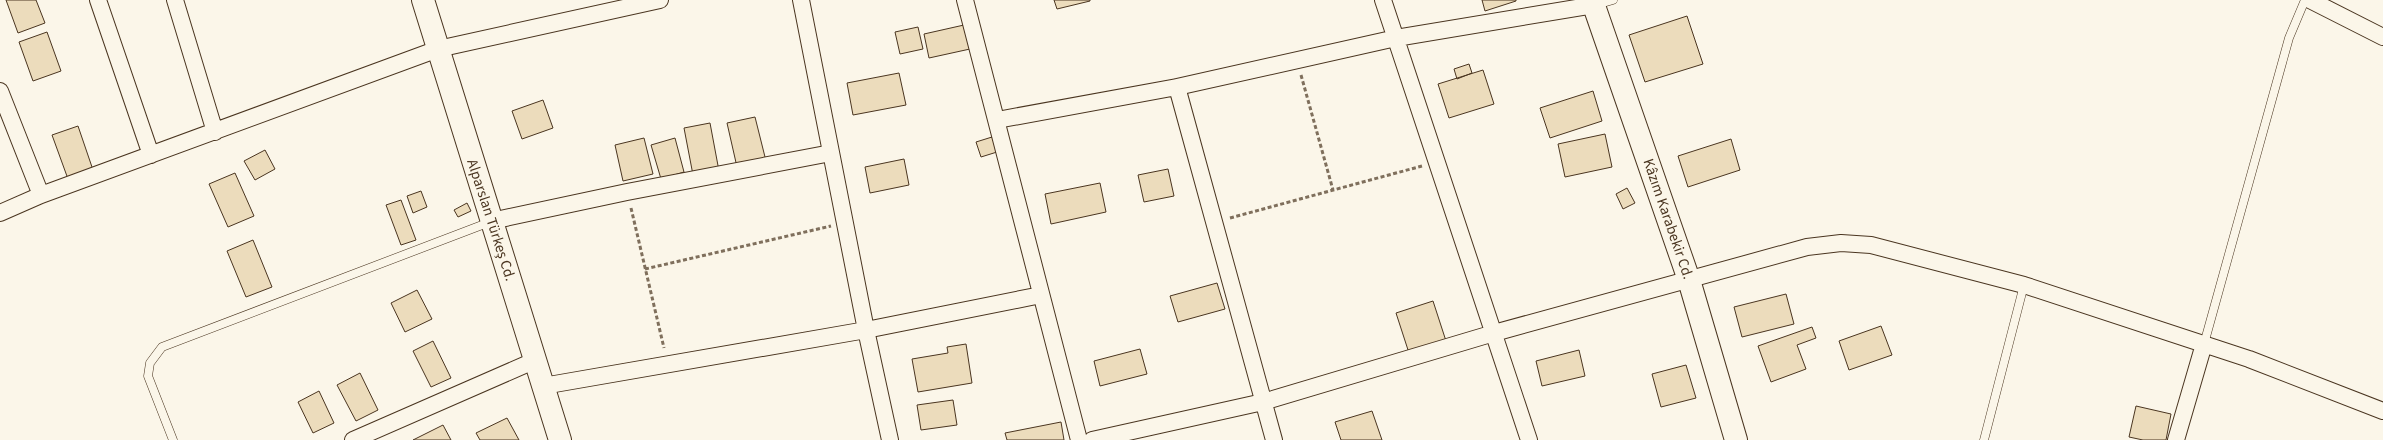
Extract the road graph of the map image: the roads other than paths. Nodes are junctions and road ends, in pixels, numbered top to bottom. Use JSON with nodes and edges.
{"nodes":[{"id":1,"x":98,"y":0,"type":"edge"},
{"id":2,"x":175,"y":0,"type":"edge"},
{"id":3,"x":424,"y":0,"type":"edge"},
{"id":4,"x":660,"y":0,"type":"edge"},
{"id":5,"x":800,"y":0,"type":"edge"},
{"id":6,"x":965,"y":0,"type":"edge"},
{"id":7,"x":1383,"y":0,"type":"edge"},
{"id":8,"x":2306,"y":0,"type":"edge"},
{"id":9,"x":2310,"y":0,"type":"edge"},
{"id":10,"x":1600,"y":2,"type":"edge"},
{"id":11,"x":2383,"y":37,"type":"edge"},
{"id":12,"x":1396,"y":38,"type":"junction"},
{"id":13,"x":438,"y":49,"type":"junction"},
{"id":14,"x":1177,"y":87,"type":"junction"},
{"id":15,"x":0,"y":92,"type":"edge"},
{"id":16,"x":997,"y":120,"type":"junction"},
{"id":17,"x":215,"y":132,"type":"junction"},
{"id":18,"x":831,"y":154,"type":"junction"},
{"id":19,"x":151,"y":155,"type":"junction"},
{"id":20,"x":41,"y":195,"type":"junction"},
{"id":21,"x":0,"y":213,"type":"edge"},
{"id":22,"x":491,"y":221,"type":"junction"},
{"id":23,"x":1689,"y":280,"type":"junction"},
{"id":24,"x":2024,"y":285,"type":"junction"},
{"id":25,"x":1041,"y":295,"type":"junction"},
{"id":26,"x":866,"y":330,"type":"junction"},
{"id":27,"x":1494,"y":333,"type":"junction"},
{"id":28,"x":2204,"y":344,"type":"junction"},
{"id":29,"x":536,"y":360,"type":"junction"},
{"id":30,"x":543,"y":386,"type":"junction"},
{"id":31,"x":1263,"y":402,"type":"junction"},
{"id":32,"x":2383,"y":410,"type":"edge"},
{"id":33,"x":173,"y":440,"type":"edge"},
{"id":34,"x":353,"y":440,"type":"edge"},
{"id":35,"x":560,"y":440,"type":"edge"},
{"id":36,"x":890,"y":440,"type":"edge"},
{"id":37,"x":1079,"y":440,"type":"edge"},
{"id":38,"x":1092,"y":440,"type":"edge"},
{"id":39,"x":1274,"y":440,"type":"edge"},
{"id":40,"x":1528,"y":440,"type":"edge"},
{"id":41,"x":1736,"y":440,"type":"edge"},
{"id":42,"x":1984,"y":440,"type":"edge"},
{"id":43,"x":2176,"y":440,"type":"edge"}],
"edges":[{"from":1,"to":19,"type":"street"},
{"from":2,"to":17,"type":"street"},
{"from":3,"to":13,"type":"street","name":"Alparslan Türkeş Cd."},
{"from":4,"to":13,"type":"street"},
{"from":5,"to":18,"type":"street"},
{"from":6,"to":16,"type":"street"},
{"from":7,"to":12,"type":"street"},
{"from":8,"to":28,"type":"lane"},
{"from":9,"to":11,"type":"street"},
{"from":10,"to":12,"type":"street"},
{"from":10,"to":23,"type":"street","name":"Kâzım Karabekir Cd."},
{"from":12,"to":14,"type":"street"},
{"from":12,"to":27,"type":"street"},
{"from":13,"to":17,"type":"street"},
{"from":13,"to":22,"type":"street","name":"Alparslan Türkeş Cd."},
{"from":14,"to":16,"type":"street"},
{"from":14,"to":31,"type":"street"},
{"from":15,"to":20,"type":"street"},
{"from":16,"to":25,"type":"street"},
{"from":17,"to":19,"type":"street"},
{"from":18,"to":22,"type":"street"},
{"from":18,"to":26,"type":"street"},
{"from":19,"to":20,"type":"street"},
{"from":20,"to":21,"type":"street"},
{"from":22,"to":29,"type":"street","name":"Alparslan Türkeş Cd."},
{"from":22,"to":33,"type":"lane"},
{"from":23,"to":24,"type":"street"},
{"from":23,"to":27,"type":"street"},
{"from":23,"to":41,"type":"street","name":"Kâzım Karabekir Cd."},
{"from":24,"to":28,"type":"street"},
{"from":24,"to":42,"type":"lane"},
{"from":25,"to":26,"type":"street"},
{"from":25,"to":37,"type":"street"},
{"from":26,"to":30,"type":"street"},
{"from":26,"to":36,"type":"street"},
{"from":27,"to":31,"type":"street"},
{"from":27,"to":40,"type":"street"},
{"from":28,"to":32,"type":"street"},
{"from":28,"to":43,"type":"street"},
{"from":29,"to":30,"type":"street","name":"Alparslan Türkeş Cd."},
{"from":29,"to":34,"type":"street"},
{"from":30,"to":35,"type":"street","name":"Alparslan Türkeş Cd."},
{"from":31,"to":38,"type":"street"},
{"from":31,"to":39,"type":"street"}]}
